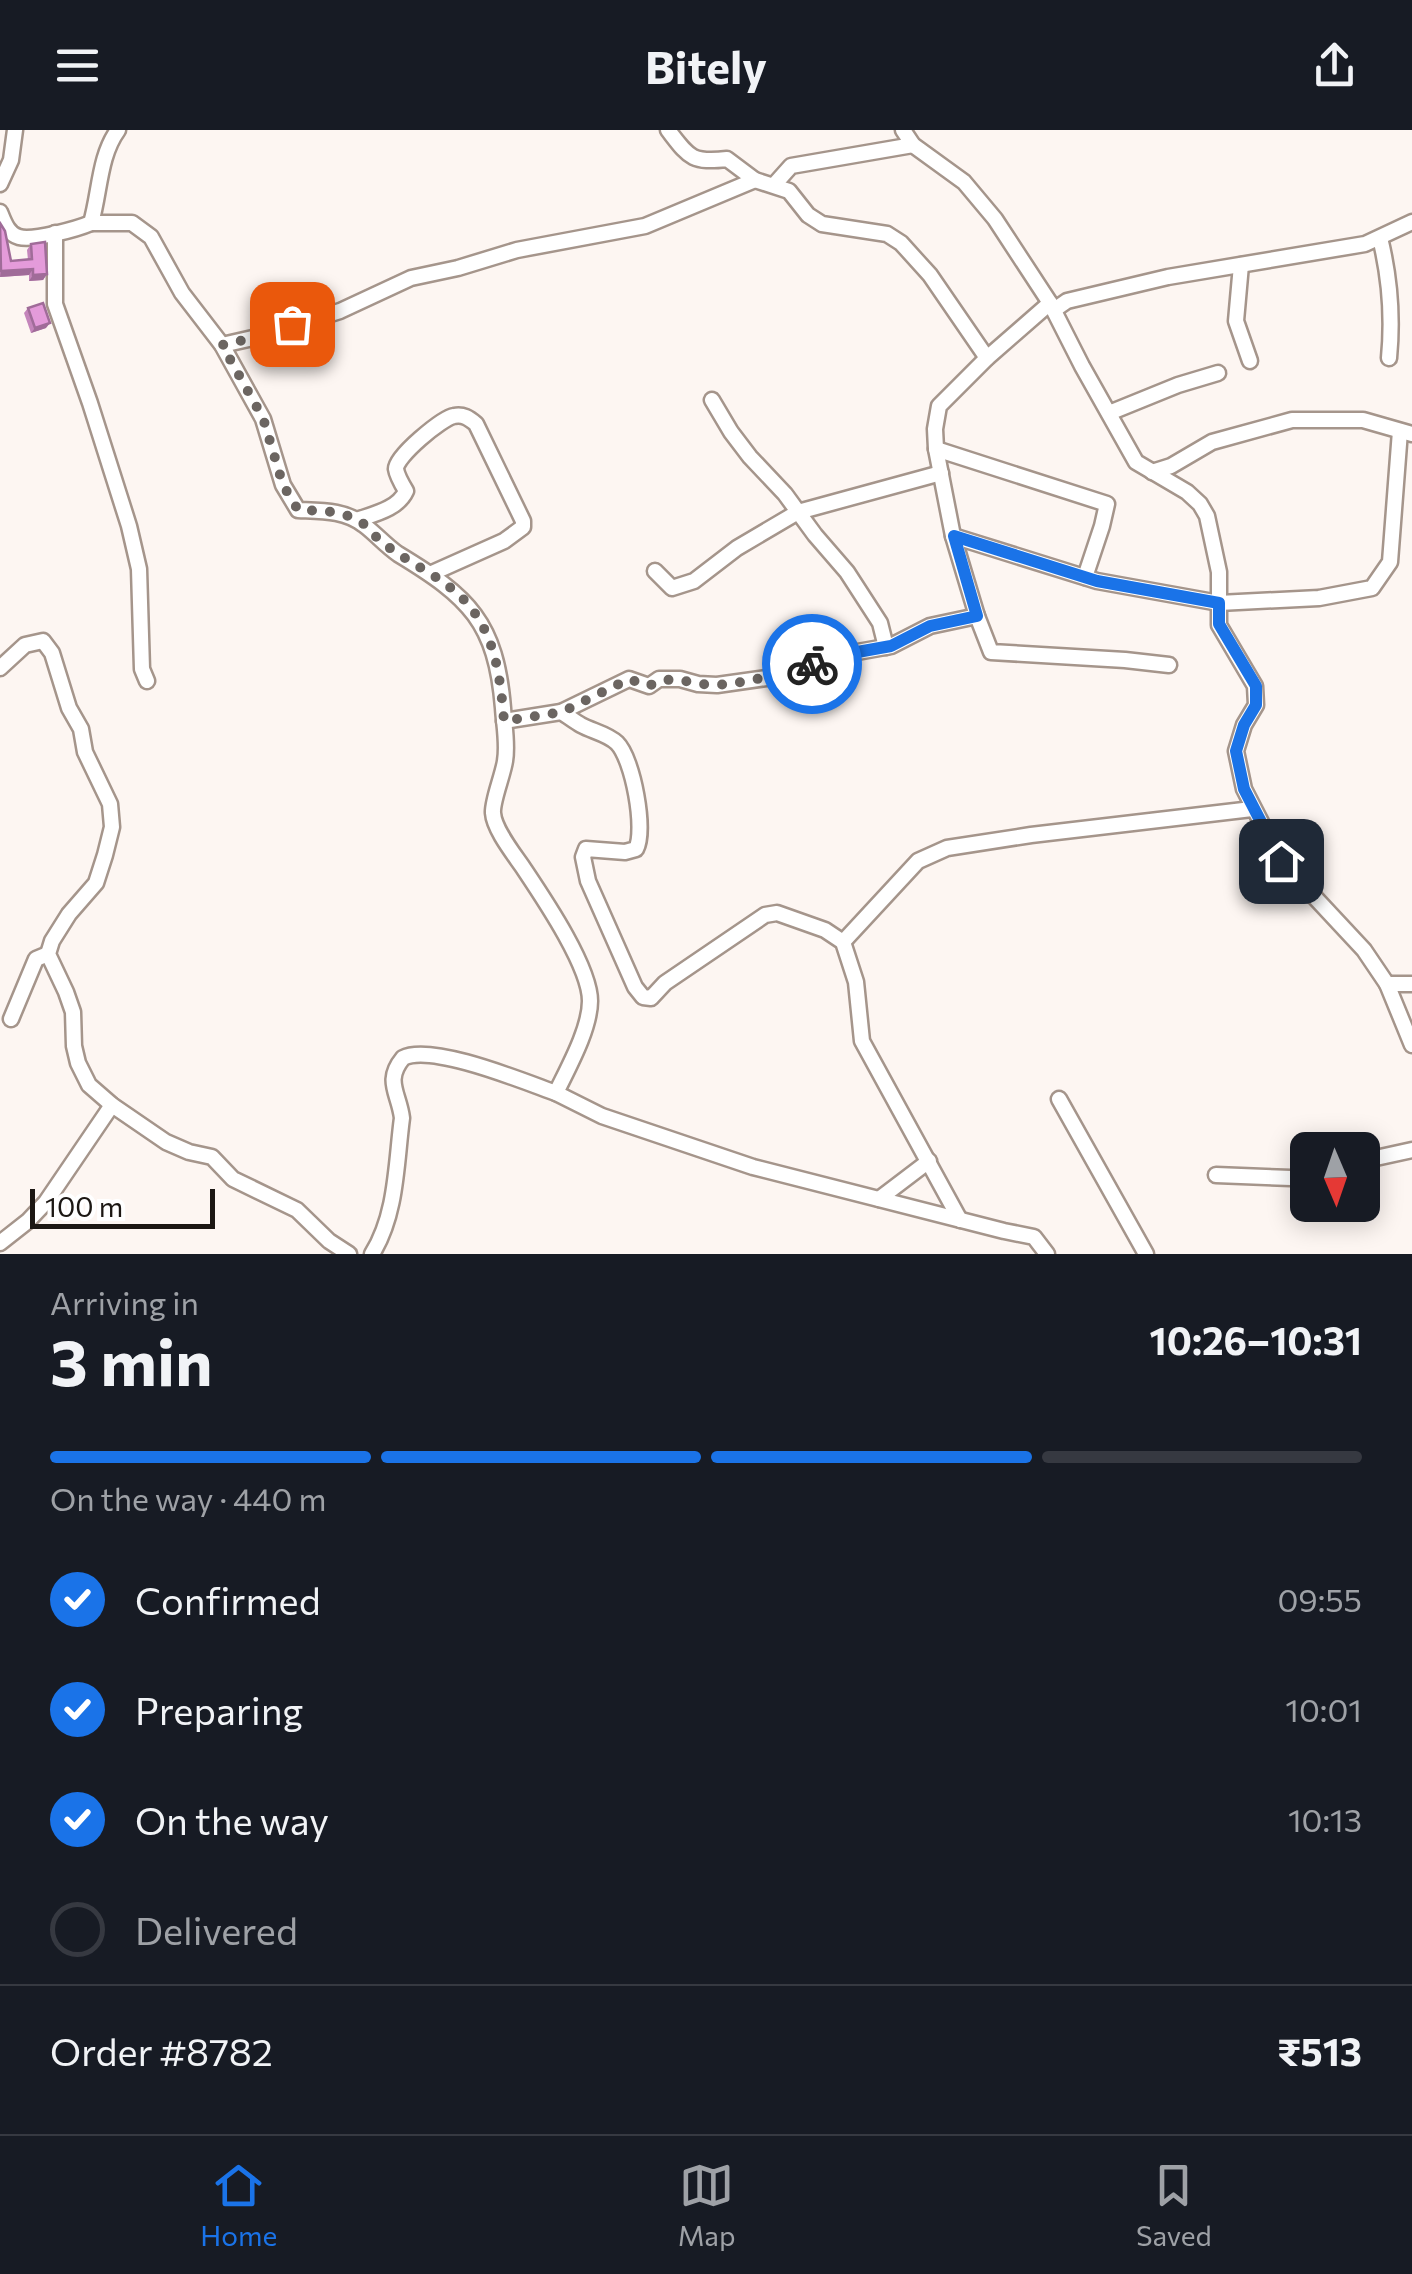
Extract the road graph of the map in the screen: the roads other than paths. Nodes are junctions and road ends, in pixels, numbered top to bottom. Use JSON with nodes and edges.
{"nodes":[{"id":1,"x":15,"y":130,"type":"edge"},
{"id":2,"x":118,"y":130,"type":"edge"},
{"id":3,"x":668,"y":130,"type":"edge"},
{"id":4,"x":903,"y":130,"type":"edge"},
{"id":5,"x":913,"y":145,"type":"junction"},
{"id":6,"x":755,"y":180,"type":"junction"},
{"id":7,"x":0,"y":184,"type":"edge"},
{"id":8,"x":774,"y":185,"type":"junction"},
{"id":9,"x":1,"y":216,"type":"edge"},
{"id":10,"x":91,"y":222,"type":"junction"},
{"id":11,"x":1412,"y":222,"type":"edge"},
{"id":12,"x":55,"y":233,"type":"junction"},
{"id":13,"x":1380,"y":238,"type":"junction"},
{"id":14,"x":1241,"y":265,"type":"junction"},
{"id":15,"x":1052,"y":307,"type":"junction"},
{"id":16,"x":222,"y":345,"type":"junction"},
{"id":17,"x":987,"y":358,"type":"junction"},
{"id":18,"x":1389,"y":358,"type":"dead end"},
{"id":19,"x":1250,"y":362,"type":"dead end"},
{"id":20,"x":1218,"y":373,"type":"dead end"},
{"id":21,"x":712,"y":400,"type":"dead end"},
{"id":22,"x":1109,"y":413,"type":"junction"},
{"id":23,"x":1406,"y":432,"type":"edge"},
{"id":24,"x":936,"y":449,"type":"junction"},
{"id":25,"x":941,"y":472,"type":"junction"},
{"id":26,"x":1152,"y":472,"type":"junction"},
{"id":27,"x":798,"y":512,"type":"junction"},
{"id":28,"x":357,"y":520,"type":"junction"},
{"id":29,"x":954,"y":536,"type":"junction"},
{"id":30,"x":655,"y":571,"type":"dead end"},
{"id":31,"x":430,"y":574,"type":"junction"},
{"id":32,"x":1085,"y":577,"type":"junction"},
{"id":33,"x":1219,"y":603,"type":"junction"},
{"id":34,"x":977,"y":616,"type":"junction"},
{"id":35,"x":886,"y":647,"type":"junction"},
{"id":36,"x":1168,"y":666,"type":"dead end"},
{"id":37,"x":0,"y":668,"type":"edge"},
{"id":38,"x":146,"y":681,"type":"dead end"},
{"id":39,"x":562,"y":712,"type":"junction"},
{"id":40,"x":504,"y":721,"type":"junction"},
{"id":41,"x":1252,"y":809,"type":"junction"},
{"id":42,"x":843,"y":942,"type":"junction"},
{"id":43,"x":48,"y":954,"type":"junction"},
{"id":44,"x":1387,"y":984,"type":"junction"},
{"id":45,"x":1412,"y":984,"type":"edge"},
{"id":46,"x":11,"y":1019,"type":"dead end"},
{"id":47,"x":1412,"y":1046,"type":"edge"},
{"id":48,"x":556,"y":1094,"type":"junction"},
{"id":49,"x":1060,"y":1099,"type":"dead end"},
{"id":50,"x":112,"y":1105,"type":"junction"},
{"id":51,"x":1412,"y":1150,"type":"edge"},
{"id":52,"x":1380,"y":1157,"type":"edge"},
{"id":53,"x":929,"y":1161,"type":"junction"},
{"id":54,"x":1216,"y":1175,"type":"dead end"},
{"id":55,"x":1290,"y":1178,"type":"edge"},
{"id":56,"x":879,"y":1199,"type":"junction"},
{"id":57,"x":960,"y":1220,"type":"junction"},
{"id":58,"x":0,"y":1243,"type":"edge"},
{"id":59,"x":349,"y":1254,"type":"edge"},
{"id":60,"x":372,"y":1254,"type":"edge"},
{"id":61,"x":1047,"y":1254,"type":"edge"},
{"id":62,"x":1146,"y":1254,"type":"edge"}],
"edges":[{"from":1,"to":7,"type":"street"},
{"from":2,"to":10,"type":"street"},
{"from":3,"to":6,"type":"street"},
{"from":4,"to":5,"type":"street"},
{"from":5,"to":8,"type":"street"},
{"from":5,"to":15,"type":"street"},
{"from":6,"to":8,"type":"street"},
{"from":6,"to":16,"type":"street"},
{"from":8,"to":17,"type":"street"},
{"from":9,"to":12,"type":"street"},
{"from":10,"to":12,"type":"street"},
{"from":10,"to":16,"type":"street"},
{"from":11,"to":13,"type":"street"},
{"from":12,"to":38,"type":"street"},
{"from":13,"to":14,"type":"street"},
{"from":13,"to":18,"type":"street"},
{"from":14,"to":15,"type":"street"},
{"from":14,"to":19,"type":"street"},
{"from":15,"to":17,"type":"street"},
{"from":15,"to":22,"type":"street"},
{"from":16,"to":28,"type":"street"},
{"from":17,"to":24,"type":"street"},
{"from":20,"to":22,"type":"street"},
{"from":21,"to":27,"type":"street"},
{"from":22,"to":26,"type":"street"},
{"from":23,"to":26,"type":"street"},
{"from":23,"to":33,"type":"street"},
{"from":24,"to":25,"type":"street"},
{"from":24,"to":32,"type":"street"},
{"from":25,"to":27,"type":"street"},
{"from":25,"to":29,"type":"street"},
{"from":26,"to":33,"type":"street"},
{"from":27,"to":30,"type":"street"},
{"from":27,"to":35,"type":"street"},
{"from":28,"to":31,"type":"street"},
{"from":28,"to":31,"type":"street"},
{"from":29,"to":32,"type":"street"},
{"from":29,"to":34,"type":"street"},
{"from":31,"to":40,"type":"street"},
{"from":32,"to":33,"type":"street"},
{"from":33,"to":41,"type":"street"},
{"from":34,"to":35,"type":"street"},
{"from":34,"to":36,"type":"street"},
{"from":35,"to":39,"type":"street"},
{"from":37,"to":43,"type":"street"},
{"from":39,"to":40,"type":"street"},
{"from":39,"to":42,"type":"street"},
{"from":40,"to":48,"type":"street"},
{"from":41,"to":42,"type":"street"},
{"from":41,"to":44,"type":"street"},
{"from":42,"to":53,"type":"street"},
{"from":43,"to":46,"type":"street"},
{"from":43,"to":50,"type":"street"},
{"from":44,"to":45,"type":"street"},
{"from":44,"to":47,"type":"street"},
{"from":48,"to":56,"type":"street"},
{"from":48,"to":60,"type":"street"},
{"from":49,"to":62,"type":"street"},
{"from":50,"to":58,"type":"street"},
{"from":50,"to":59,"type":"street"},
{"from":51,"to":52,"type":"street"},
{"from":53,"to":56,"type":"street"},
{"from":53,"to":57,"type":"street"},
{"from":54,"to":55,"type":"street"},
{"from":56,"to":57,"type":"street"},
{"from":57,"to":61,"type":"street"}]}
